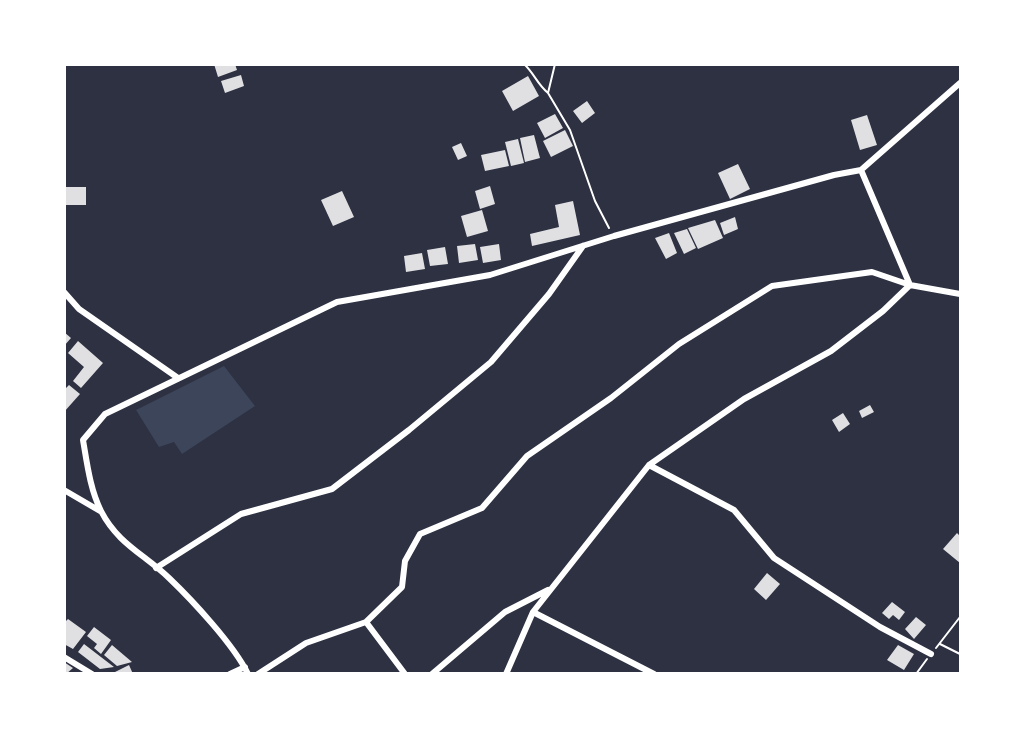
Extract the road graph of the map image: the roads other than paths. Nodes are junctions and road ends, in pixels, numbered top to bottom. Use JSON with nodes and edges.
{"nodes":[{"id":1,"x":960,"y":83,"type":"edge"},
{"id":2,"x":861,"y":170,"type":"junction"},
{"id":3,"x":584,"y":245,"type":"junction"},
{"id":4,"x":910,"y":285,"type":"junction"},
{"id":5,"x":64,"y":292,"type":"edge"},
{"id":6,"x":960,"y":294,"type":"edge"},
{"id":7,"x":70,"y":300,"type":"junction"},
{"id":8,"x":64,"y":306,"type":"edge"},
{"id":9,"x":178,"y":378,"type":"junction"},
{"id":10,"x":649,"y":465,"type":"junction"},
{"id":11,"x":64,"y":490,"type":"edge"},
{"id":12,"x":100,"y":511,"type":"junction"},
{"id":13,"x":156,"y":568,"type":"junction"},
{"id":14,"x":552,"y":589,"type":"junction"},
{"id":15,"x":534,"y":612,"type":"junction"},
{"id":16,"x":366,"y":622,"type":"junction"},
{"id":17,"x":931,"y":654,"type":"road end"},
{"id":18,"x":64,"y":657,"type":"edge"},
{"id":19,"x":247,"y":670,"type":"edge"},
{"id":20,"x":92,"y":674,"type":"edge"},
{"id":21,"x":230,"y":674,"type":"edge"},
{"id":22,"x":258,"y":674,"type":"edge"},
{"id":23,"x":405,"y":674,"type":"edge"},
{"id":24,"x":432,"y":674,"type":"edge"},
{"id":25,"x":506,"y":674,"type":"edge"},
{"id":26,"x":654,"y":674,"type":"edge"}],
"edges":[{"from":1,"to":2,"type":"street"},
{"from":2,"to":3,"type":"street"},
{"from":2,"to":4,"type":"street"},
{"from":3,"to":9,"type":"street"},
{"from":3,"to":13,"type":"street"},
{"from":4,"to":6,"type":"street"},
{"from":4,"to":10,"type":"street"},
{"from":4,"to":16,"type":"street"},
{"from":5,"to":7,"type":"street"},
{"from":7,"to":8,"type":"street"},
{"from":7,"to":9,"type":"street"},
{"from":9,"to":12,"type":"street"},
{"from":10,"to":14,"type":"street"},
{"from":10,"to":17,"type":"street"},
{"from":11,"to":12,"type":"street"},
{"from":12,"to":13,"type":"street"},
{"from":13,"to":19,"type":"street"},
{"from":14,"to":15,"type":"street"},
{"from":14,"to":24,"type":"street"},
{"from":15,"to":25,"type":"street"},
{"from":15,"to":26,"type":"street"},
{"from":16,"to":22,"type":"street"},
{"from":16,"to":23,"type":"street"},
{"from":18,"to":20,"type":"street"},
{"from":19,"to":21,"type":"street"}]}
